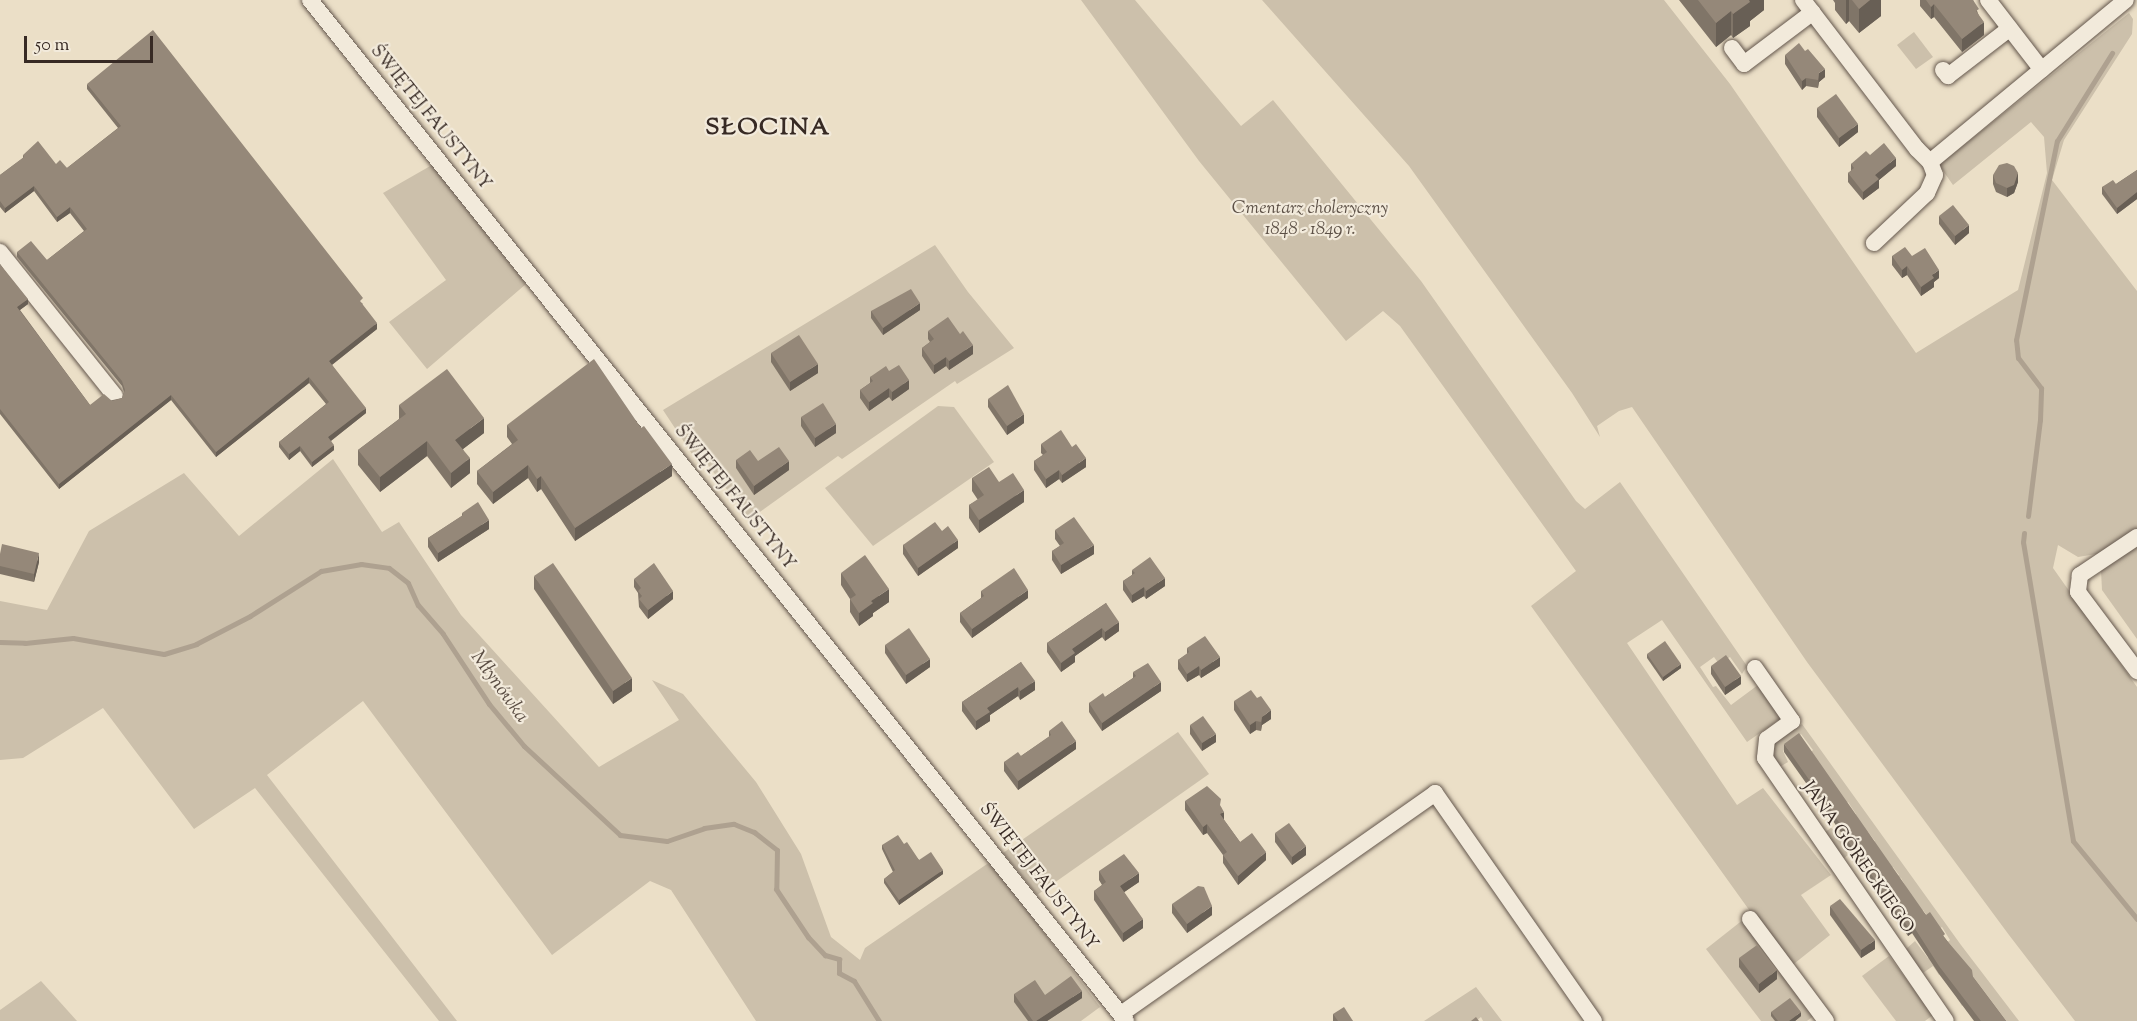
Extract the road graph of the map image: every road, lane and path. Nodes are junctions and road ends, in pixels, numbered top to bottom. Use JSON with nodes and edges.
{"nodes":[{"id":1,"x":310,"y":0,"type":"edge"},
{"id":2,"x":1988,"y":0,"type":"edge"},
{"id":3,"x":2126,"y":0,"type":"edge"},
{"id":4,"x":1808,"y":6,"type":"edge"},
{"id":5,"x":2010,"y":28,"type":"junction"},
{"id":6,"x":1732,"y":48,"type":"dead end"},
{"id":7,"x":1943,"y":70,"type":"dead end"},
{"id":8,"x":2042,"y":70,"type":"junction"},
{"id":9,"x":1930,"y":162,"type":"junction"},
{"id":10,"x":1874,"y":243,"type":"dead end"},
{"id":11,"x":0,"y":252,"type":"edge"},
{"id":12,"x":115,"y":396,"type":"dead end"},
{"id":13,"x":2137,"y":537,"type":"edge"},
{"id":14,"x":1755,"y":668,"type":"dead end"},
{"id":15,"x":2137,"y":671,"type":"edge"},
{"id":16,"x":1750,"y":920,"type":"dead end"},
{"id":17,"x":1124,"y":1018,"type":"edge"},
{"id":18,"x":1594,"y":1021,"type":"edge"},
{"id":19,"x":1826,"y":1021,"type":"edge"},
{"id":20,"x":1946,"y":1021,"type":"edge"}],
"edges":[{"from":1,"to":17,"type":"street","name":"ŚWIĘTEJ FAUSTYNY"},
{"from":2,"to":5,"type":"street"},
{"from":3,"to":8,"type":"street"},
{"from":4,"to":6,"type":"street"},
{"from":4,"to":9,"type":"street"},
{"from":5,"to":7,"type":"street"},
{"from":5,"to":8,"type":"street"},
{"from":8,"to":9,"type":"street"},
{"from":9,"to":10,"type":"street"},
{"from":11,"to":12,"type":"street"},
{"from":13,"to":15,"type":"street"},
{"from":14,"to":20,"type":"street","name":"JANA GÓRECKIEGO"},
{"from":16,"to":19,"type":"street"},
{"from":17,"to":18,"type":"street"}]}
